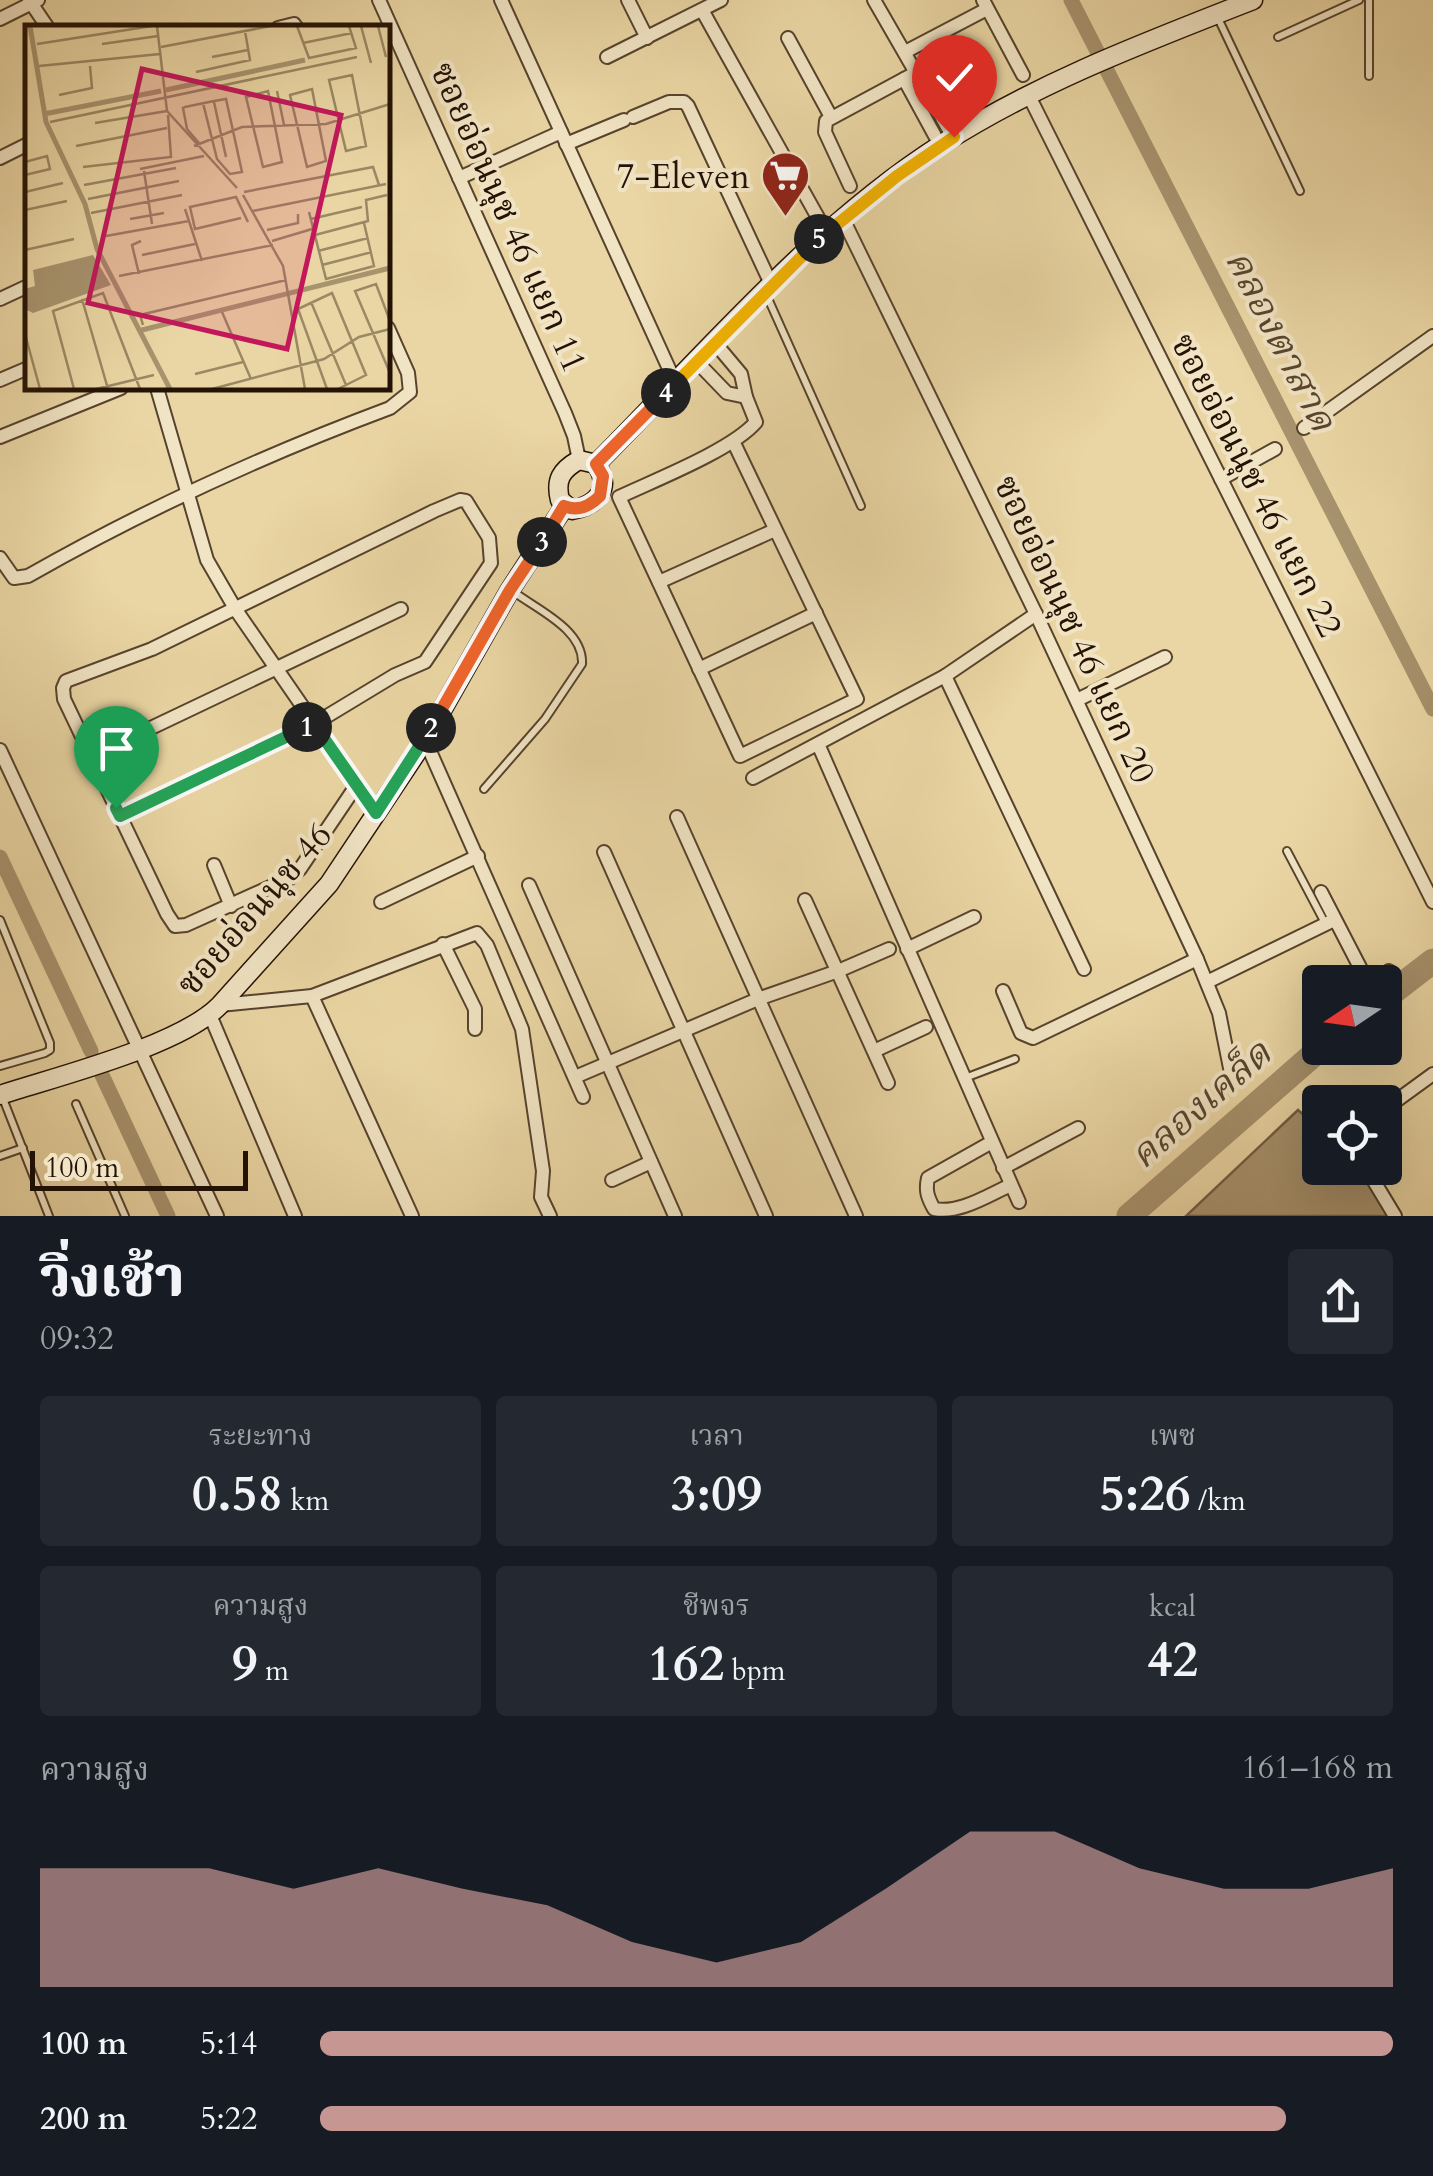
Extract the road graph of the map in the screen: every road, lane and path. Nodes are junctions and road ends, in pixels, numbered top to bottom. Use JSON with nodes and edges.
{"nodes":[{"id":1,"x":379,"y":0,"type":"edge"},
{"id":2,"x":501,"y":0,"type":"edge"},
{"id":3,"x":628,"y":0,"type":"edge"},
{"id":4,"x":721,"y":0,"type":"edge"},
{"id":5,"x":874,"y":0,"type":"edge"},
{"id":6,"x":1253,"y":0,"type":"edge"},
{"id":7,"x":1358,"y":0,"type":"edge"},
{"id":8,"x":1369,"y":0,"type":"edge"},
{"id":9,"x":33,"y":1,"type":"edge"},
{"id":10,"x":985,"y":4,"type":"edge"},
{"id":11,"x":702,"y":10,"type":"junction"},
{"id":12,"x":1216,"y":14,"type":"junction"},
{"id":13,"x":0,"y":19,"type":"edge"},
{"id":14,"x":46,"y":25,"type":"edge"},
{"id":15,"x":1278,"y":36,"type":"dead end"},
{"id":16,"x":646,"y":38,"type":"junction"},
{"id":17,"x":788,"y":38,"type":"dead end"},
{"id":18,"x":905,"y":52,"type":"junction"},
{"id":19,"x":607,"y":58,"type":"dead end"},
{"id":20,"x":910,"y":76,"type":"junction"},
{"id":21,"x":1023,"y":76,"type":"dead end"},
{"id":22,"x":1369,"y":76,"type":"dead end"},
{"id":23,"x":1028,"y":94,"type":"junction"},
{"id":24,"x":831,"y":117,"type":"junction"},
{"id":25,"x":564,"y":138,"type":"junction"},
{"id":26,"x":947,"y":141,"type":"junction"},
{"id":27,"x":25,"y":146,"type":"edge"},
{"id":28,"x":0,"y":158,"type":"edge"},
{"id":29,"x":460,"y":178,"type":"junction"},
{"id":30,"x":850,"y":186,"type":"dead end"},
{"id":31,"x":1300,"y":192,"type":"dead end"},
{"id":32,"x":843,"y":218,"type":"junction"},
{"id":33,"x":826,"y":232,"type":"junction"},
{"id":34,"x":25,"y":287,"type":"edge"},
{"id":35,"x":768,"y":290,"type":"junction"},
{"id":36,"x":0,"y":299,"type":"edge"},
{"id":37,"x":390,"y":333,"type":"edge"},
{"id":38,"x":1433,"y":336,"type":"edge"},
{"id":39,"x":715,"y":343,"type":"junction"},
{"id":40,"x":697,"y":362,"type":"junction"},
{"id":41,"x":25,"y":369,"type":"edge"},
{"id":42,"x":0,"y":380,"type":"edge"},
{"id":43,"x":676,"y":384,"type":"junction"},
{"id":44,"x":117,"y":390,"type":"edge"},
{"id":45,"x":158,"y":390,"type":"edge"},
{"id":46,"x":746,"y":397,"type":"junction"},
{"id":47,"x":1304,"y":428,"type":"dead end"},
{"id":48,"x":0,"y":436,"type":"edge"},
{"id":49,"x":732,"y":441,"type":"junction"},
{"id":50,"x":1276,"y":449,"type":"dead end"},
{"id":51,"x":587,"y":462,"type":"junction"},
{"id":52,"x":1221,"y":479,"type":"junction"},
{"id":53,"x":186,"y":494,"type":"junction"},
{"id":54,"x":564,"y":506,"type":"junction"},
{"id":55,"x":861,"y":506,"type":"dead end"},
{"id":56,"x":776,"y":530,"type":"junction"},
{"id":57,"x":0,"y":558,"type":"edge"},
{"id":58,"x":659,"y":582,"type":"junction"},
{"id":59,"x":510,"y":590,"type":"junction"},
{"id":60,"x":236,"y":610,"type":"junction"},
{"id":61,"x":401,"y":610,"type":"dead end"},
{"id":62,"x":816,"y":612,"type":"junction"},
{"id":63,"x":1036,"y":614,"type":"junction"},
{"id":64,"x":1165,"y":657,"type":"dead end"},
{"id":65,"x":278,"y":668,"type":"junction"},
{"id":66,"x":700,"y":668,"type":"junction"},
{"id":67,"x":944,"y":676,"type":"junction"},
{"id":68,"x":1076,"y":700,"type":"junction"},
{"id":69,"x":314,"y":724,"type":"junction"},
{"id":70,"x":425,"y":740,"type":"junction"},
{"id":71,"x":818,"y":744,"type":"junction"},
{"id":72,"x":0,"y":750,"type":"edge"},
{"id":73,"x":90,"y":756,"type":"junction"},
{"id":74,"x":753,"y":778,"type":"dead end"},
{"id":75,"x":356,"y":786,"type":"junction"},
{"id":76,"x":484,"y":789,"type":"dead end"},
{"id":77,"x":376,"y":813,"type":"junction"},
{"id":78,"x":120,"y":816,"type":"junction"},
{"id":79,"x":677,"y":817,"type":"dead end"},
{"id":80,"x":1287,"y":851,"type":"dead end"},
{"id":81,"x":604,"y":852,"type":"dead end"},
{"id":82,"x":478,"y":856,"type":"junction"},
{"id":83,"x":214,"y":864,"type":"dead end"},
{"id":84,"x":529,"y":885,"type":"dead end"},
{"id":85,"x":1320,"y":892,"type":"dead end"},
{"id":86,"x":805,"y":900,"type":"dead end"},
{"id":87,"x":381,"y":902,"type":"dead end"},
{"id":88,"x":1433,"y":902,"type":"edge"},
{"id":89,"x":231,"y":906,"type":"junction"},
{"id":90,"x":974,"y":917,"type":"dead end"},
{"id":91,"x":0,"y":920,"type":"edge"},
{"id":92,"x":1330,"y":922,"type":"junction"},
{"id":93,"x":443,"y":944,"type":"junction"},
{"id":94,"x":889,"y":949,"type":"dead end"},
{"id":95,"x":907,"y":949,"type":"junction"},
{"id":96,"x":1197,"y":959,"type":"junction"},
{"id":97,"x":1357,"y":965,"type":"edge"},
{"id":98,"x":1084,"y":969,"type":"dead end"},
{"id":99,"x":838,"y":971,"type":"junction"},
{"id":100,"x":1207,"y":982,"type":"junction"},
{"id":101,"x":1003,"y":991,"type":"dead end"},
{"id":102,"x":312,"y":996,"type":"junction"},
{"id":103,"x":758,"y":999,"type":"junction"},
{"id":104,"x":215,"y":1010,"type":"junction"},
{"id":105,"x":926,"y":1027,"type":"dead end"},
{"id":106,"x":475,"y":1029,"type":"dead end"},
{"id":107,"x":683,"y":1030,"type":"junction"},
{"id":108,"x":139,"y":1049,"type":"junction"},
{"id":109,"x":874,"y":1051,"type":"junction"},
{"id":110,"x":1015,"y":1059,"type":"dead end"},
{"id":111,"x":606,"y":1062,"type":"junction"},
{"id":112,"x":0,"y":1066,"type":"edge"},
{"id":113,"x":1231,"y":1073,"type":"dead end"},
{"id":114,"x":1433,"y":1074,"type":"edge"},
{"id":115,"x":575,"y":1076,"type":"junction"},
{"id":116,"x":964,"y":1079,"type":"junction"},
{"id":117,"x":888,"y":1084,"type":"dead end"},
{"id":118,"x":1,"y":1095,"type":"edge"},
{"id":119,"x":583,"y":1096,"type":"dead end"},
{"id":120,"x":1402,"y":1097,"type":"edge"},
{"id":121,"x":76,"y":1104,"type":"dead end"},
{"id":122,"x":1078,"y":1128,"type":"dead end"},
{"id":123,"x":992,"y":1142,"type":"junction"},
{"id":124,"x":23,"y":1148,"type":"junction"},
{"id":125,"x":0,"y":1156,"type":"edge"},
{"id":126,"x":651,"y":1162,"type":"junction"},
{"id":127,"x":1003,"y":1168,"type":"junction"},
{"id":128,"x":612,"y":1180,"type":"dead end"},
{"id":129,"x":1011,"y":1184,"type":"junction"},
{"id":130,"x":1376,"y":1185,"type":"edge"},
{"id":131,"x":1019,"y":1202,"type":"dead end"},
{"id":132,"x":50,"y":1216,"type":"edge"},
{"id":133,"x":125,"y":1216,"type":"edge"},
{"id":134,"x":217,"y":1216,"type":"edge"},
{"id":135,"x":294,"y":1216,"type":"edge"},
{"id":136,"x":412,"y":1216,"type":"edge"},
{"id":137,"x":550,"y":1216,"type":"edge"},
{"id":138,"x":675,"y":1216,"type":"edge"},
{"id":139,"x":766,"y":1216,"type":"edge"},
{"id":140,"x":856,"y":1216,"type":"edge"},
{"id":141,"x":1395,"y":1216,"type":"edge"}],
"edges":[{"from":1,"to":29,"type":"street","name":"ซอยอ่อนนุช 46 แยก 11"},
{"from":2,"to":25,"type":"street"},
{"from":3,"to":16,"type":"street"},
{"from":4,"to":11,"type":"street"},
{"from":5,"to":18,"type":"street"},
{"from":6,"to":12,"type":"street"},
{"from":7,"to":15,"type":"lane"},
{"from":8,"to":22,"type":"lane"},
{"from":9,"to":13,"type":"street"},
{"from":9,"to":14,"type":"street"},
{"from":10,"to":18,"type":"street"},
{"from":10,"to":21,"type":"street"},
{"from":11,"to":16,"type":"street"},
{"from":11,"to":33,"type":"street"},
{"from":12,"to":23,"type":"street"},
{"from":12,"to":31,"type":"lane"},
{"from":16,"to":19,"type":"street"},
{"from":17,"to":24,"type":"street"},
{"from":18,"to":20,"type":"street"},
{"from":20,"to":24,"type":"street"},
{"from":20,"to":26,"type":"street"},
{"from":23,"to":26,"type":"street"},
{"from":23,"to":52,"type":"street","name":"ซอยอ่อนนุช 46 แยก 22"},
{"from":24,"to":30,"type":"street"},
{"from":25,"to":29,"type":"street"},
{"from":25,"to":35,"type":"street"},
{"from":25,"to":43,"type":"street"},
{"from":26,"to":32,"type":"street"},
{"from":27,"to":28,"type":"street"},
{"from":29,"to":51,"type":"street","name":"ซอยอ่อนนุช 46 แยก 11"},
{"from":32,"to":33,"type":"street"},
{"from":32,"to":63,"type":"street","name":"ซอยอ่อนนุช 46 แยก 20"},
{"from":33,"to":35,"type":"street"},
{"from":34,"to":36,"type":"street"},
{"from":35,"to":39,"type":"street"},
{"from":35,"to":55,"type":"lane"},
{"from":37,"to":53,"type":"street"},
{"from":38,"to":47,"type":"street"},
{"from":39,"to":40,"type":"street"},
{"from":39,"to":46,"type":"street"},
{"from":40,"to":43,"type":"street"},
{"from":40,"to":46,"type":"street"},
{"from":41,"to":42,"type":"street"},
{"from":43,"to":51,"type":"street"},
{"from":44,"to":48,"type":"street"},
{"from":45,"to":53,"type":"street"},
{"from":46,"to":49,"type":"street"},
{"from":49,"to":56,"type":"street"},
{"from":49,"to":58,"type":"street"},
{"from":50,"to":52,"type":"street"},
{"from":51,"to":54,"type":"street"},
{"from":51,"to":54,"type":"street"},
{"from":52,"to":88,"type":"street","name":"ซอยอ่อนนุช 46 แยก 22"},
{"from":53,"to":57,"type":"street"},
{"from":53,"to":60,"type":"street"},
{"from":54,"to":59,"type":"street","name":"ซอยอ่อนนุช 46"},
{"from":56,"to":58,"type":"street"},
{"from":56,"to":62,"type":"street"},
{"from":58,"to":66,"type":"street"},
{"from":59,"to":70,"type":"street","name":"ซอยอ่อนนุช 46"},
{"from":59,"to":76,"type":"lane"},
{"from":60,"to":65,"type":"street"},
{"from":60,"to":69,"type":"street"},
{"from":60,"to":73,"type":"street"},
{"from":61,"to":65,"type":"street"},
{"from":62,"to":66,"type":"street"},
{"from":62,"to":66,"type":"street"},
{"from":63,"to":67,"type":"street"},
{"from":63,"to":68,"type":"street","name":"ซอยอ่อนนุช 46 แยก 20"},
{"from":64,"to":68,"type":"street"},
{"from":65,"to":69,"type":"street"},
{"from":65,"to":73,"type":"street"},
{"from":67,"to":71,"type":"street"},
{"from":67,"to":98,"type":"street"},
{"from":68,"to":96,"type":"street","name":"ซอยอ่อนนุช 46 แยก 20"},
{"from":69,"to":75,"type":"street"},
{"from":69,"to":78,"type":"street"},
{"from":70,"to":77,"type":"street","name":"ซอยอ่อนนุช 46"},
{"from":70,"to":82,"type":"street"},
{"from":71,"to":74,"type":"street"},
{"from":71,"to":95,"type":"street"},
{"from":72,"to":108,"type":"street"},
{"from":73,"to":78,"type":"street"},
{"from":75,"to":77,"type":"street"},
{"from":75,"to":89,"type":"street"},
{"from":77,"to":104,"type":"street","name":"ซอยอ่อนนุช 46"},
{"from":78,"to":89,"type":"street"},
{"from":79,"to":103,"type":"street"},
{"from":80,"to":92,"type":"lane"},
{"from":81,"to":107,"type":"street"},
{"from":82,"to":87,"type":"street"},
{"from":82,"to":115,"type":"street"},
{"from":83,"to":89,"type":"street"},
{"from":84,"to":111,"type":"street"},
{"from":85,"to":92,"type":"street"},
{"from":86,"to":99,"type":"street"},
{"from":90,"to":95,"type":"street"},
{"from":91,"to":112,"type":"lane"},
{"from":92,"to":97,"type":"street"},
{"from":92,"to":100,"type":"street"},
{"from":93,"to":102,"type":"street"},
{"from":93,"to":106,"type":"street"},
{"from":93,"to":137,"type":"street"},
{"from":94,"to":99,"type":"street"},
{"from":95,"to":116,"type":"street"},
{"from":96,"to":100,"type":"street","name":"ซอยอ่อนนุช 46 แยก 20"},
{"from":96,"to":101,"type":"street"},
{"from":99,"to":103,"type":"street"},
{"from":99,"to":109,"type":"street"},
{"from":100,"to":113,"type":"street","name":"ซอยอ่อนนุช 46 แยก 20"},
{"from":102,"to":104,"type":"street"},
{"from":102,"to":136,"type":"street"},
{"from":103,"to":107,"type":"street"},
{"from":103,"to":140,"type":"street"},
{"from":104,"to":108,"type":"street","name":"ซอยอ่อนนุช 46"},
{"from":104,"to":135,"type":"street"},
{"from":105,"to":109,"type":"street"},
{"from":107,"to":111,"type":"street"},
{"from":107,"to":139,"type":"street"},
{"from":108,"to":118,"type":"street","name":"ซอยอ่อนนุช 46"},
{"from":108,"to":134,"type":"street"},
{"from":109,"to":117,"type":"street"},
{"from":110,"to":116,"type":"lane"},
{"from":111,"to":115,"type":"street"},
{"from":111,"to":126,"type":"street"},
{"from":114,"to":120,"type":"street"},
{"from":115,"to":119,"type":"street"},
{"from":116,"to":123,"type":"street"},
{"from":118,"to":124,"type":"lane"},
{"from":121,"to":133,"type":"lane"},
{"from":122,"to":127,"type":"street"},
{"from":123,"to":127,"type":"street"},
{"from":123,"to":129,"type":"street"},
{"from":124,"to":125,"type":"lane"},
{"from":124,"to":132,"type":"lane"},
{"from":126,"to":128,"type":"street"},
{"from":126,"to":138,"type":"street"},
{"from":127,"to":129,"type":"street"},
{"from":129,"to":131,"type":"street"},
{"from":130,"to":141,"type":"street"}]}
